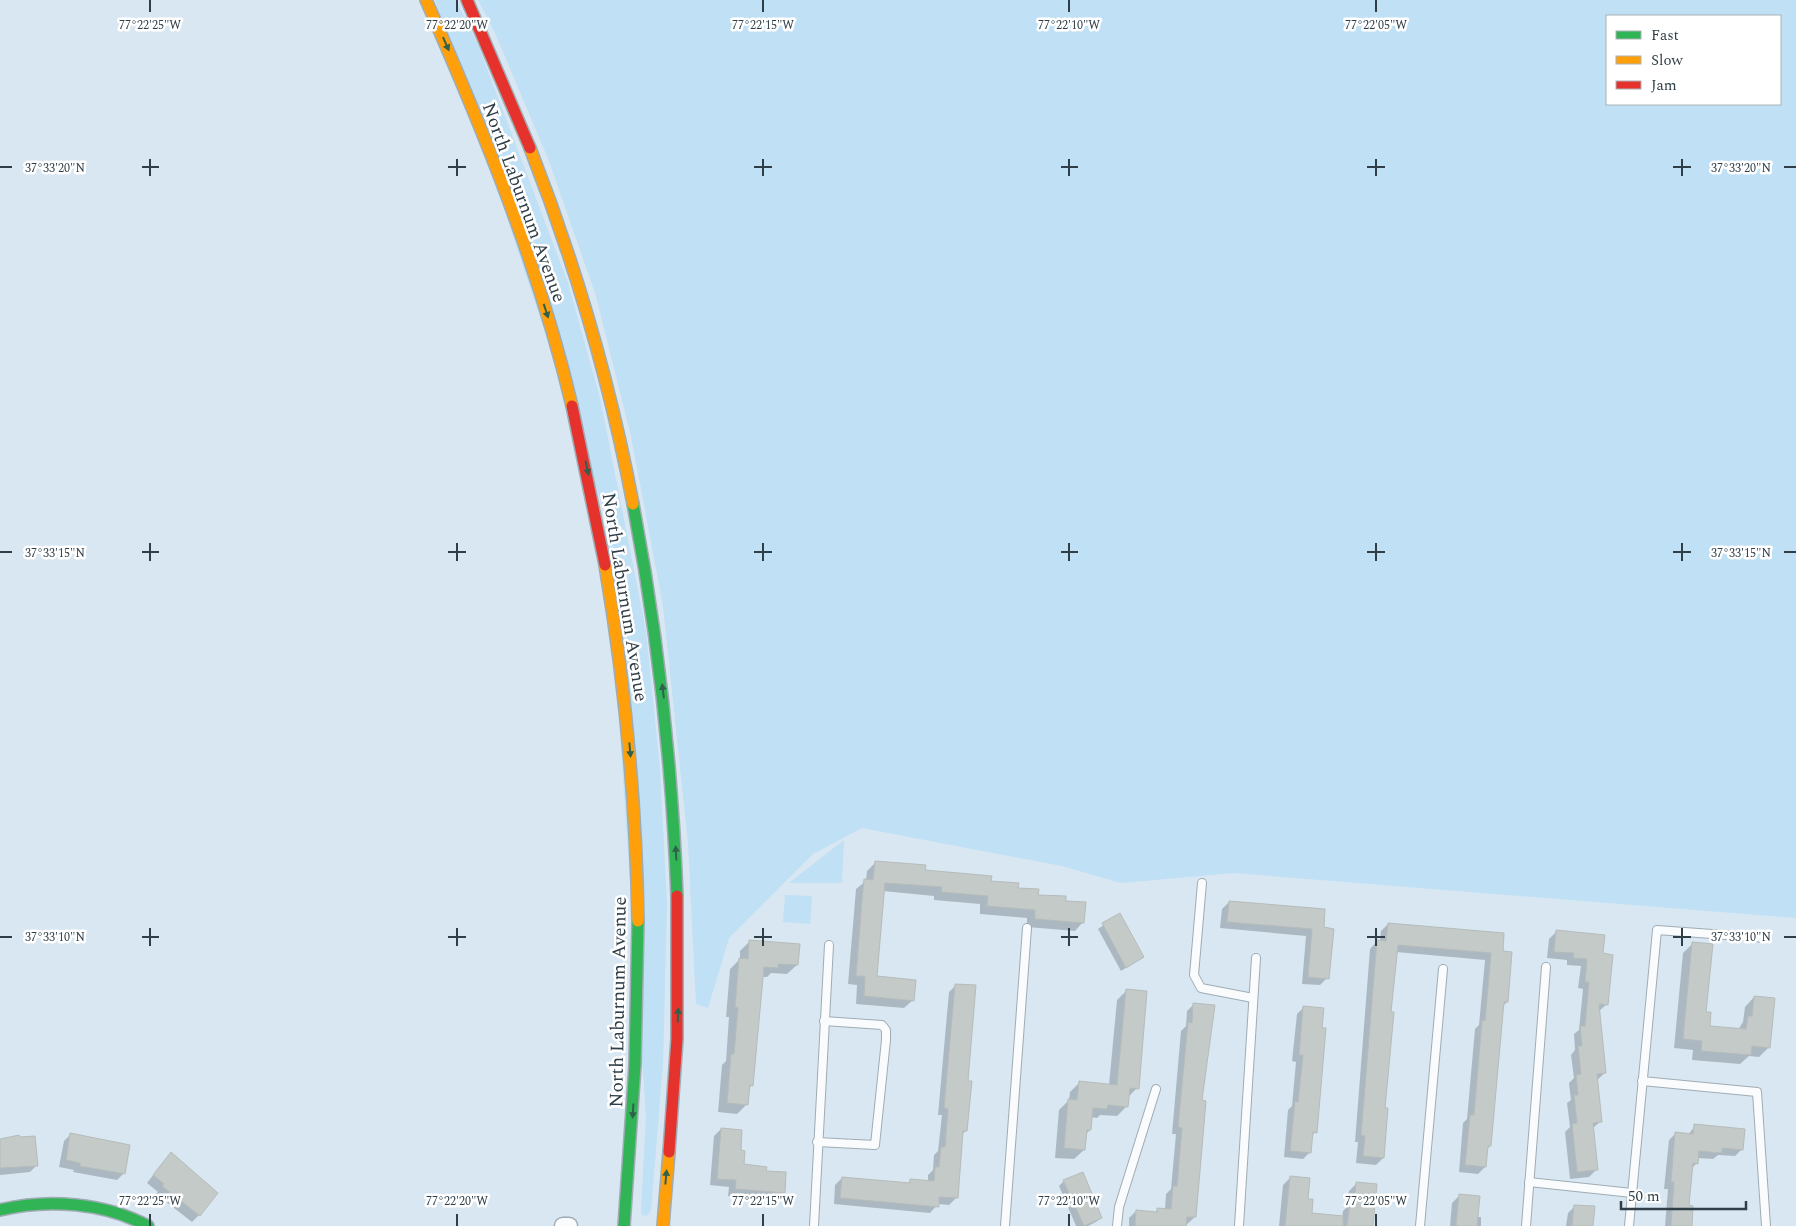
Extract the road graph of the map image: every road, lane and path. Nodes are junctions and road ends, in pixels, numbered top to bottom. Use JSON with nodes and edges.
{"nodes":[{"id":1,"x":426,"y":0,"type":"edge"},
{"id":2,"x":467,"y":0,"type":"edge"},
{"id":3,"x":1202,"y":883,"type":"dead end"},
{"id":4,"x":1027,"y":928,"type":"dead end"},
{"id":5,"x":1767,"y":938,"type":"dead end"},
{"id":6,"x":829,"y":945,"type":"dead end"},
{"id":7,"x":1256,"y":958,"type":"dead end"},
{"id":8,"x":1546,"y":967,"type":"dead end"},
{"id":9,"x":1443,"y":969,"type":"dead end"},
{"id":10,"x":1253,"y":998,"type":"junction"},
{"id":11,"x":824,"y":1021,"type":"junction"},
{"id":12,"x":1642,"y":1082,"type":"junction"},
{"id":13,"x":1156,"y":1089,"type":"dead end"},
{"id":14,"x":817,"y":1142,"type":"junction"},
{"id":15,"x":1529,"y":1182,"type":"junction"},
{"id":16,"x":1632,"y":1193,"type":"junction"},
{"id":17,"x":0,"y":1210,"type":"edge"},
{"id":18,"x":148,"y":1226,"type":"edge"},
{"id":19,"x":563,"y":1226,"type":"edge"},
{"id":20,"x":569,"y":1226,"type":"edge"},
{"id":21,"x":624,"y":1226,"type":"edge"},
{"id":22,"x":662,"y":1226,"type":"edge"},
{"id":23,"x":814,"y":1226,"type":"edge"},
{"id":24,"x":1005,"y":1226,"type":"edge"},
{"id":25,"x":1117,"y":1226,"type":"edge"},
{"id":26,"x":1239,"y":1226,"type":"edge"},
{"id":27,"x":1420,"y":1226,"type":"edge"},
{"id":28,"x":1526,"y":1226,"type":"edge"},
{"id":29,"x":1629,"y":1226,"type":"edge"},
{"id":30,"x":1766,"y":1226,"type":"edge"}],
"edges":[{"from":1,"to":21,"type":"main road","name":"North Laburnum Avenue","one_way":true},
{"from":22,"to":2,"type":"main road","name":"North Laburnum Avenue","one_way":true},
{"from":3,"to":10,"type":"lane"},
{"from":4,"to":24,"type":"lane"},
{"from":5,"to":12,"type":"lane"},
{"from":6,"to":11,"type":"lane"},
{"from":7,"to":10,"type":"lane"},
{"from":8,"to":15,"type":"lane"},
{"from":9,"to":27,"type":"lane"},
{"from":10,"to":26,"type":"lane"},
{"from":11,"to":14,"type":"lane"},
{"from":11,"to":14,"type":"lane"},
{"from":12,"to":16,"type":"lane"},
{"from":12,"to":30,"type":"lane"},
{"from":13,"to":25,"type":"lane"},
{"from":14,"to":23,"type":"lane"},
{"from":15,"to":16,"type":"lane"},
{"from":15,"to":28,"type":"lane"},
{"from":16,"to":29,"type":"lane"},
{"from":17,"to":18,"type":"main road"},
{"from":19,"to":20,"type":"street"}]}
